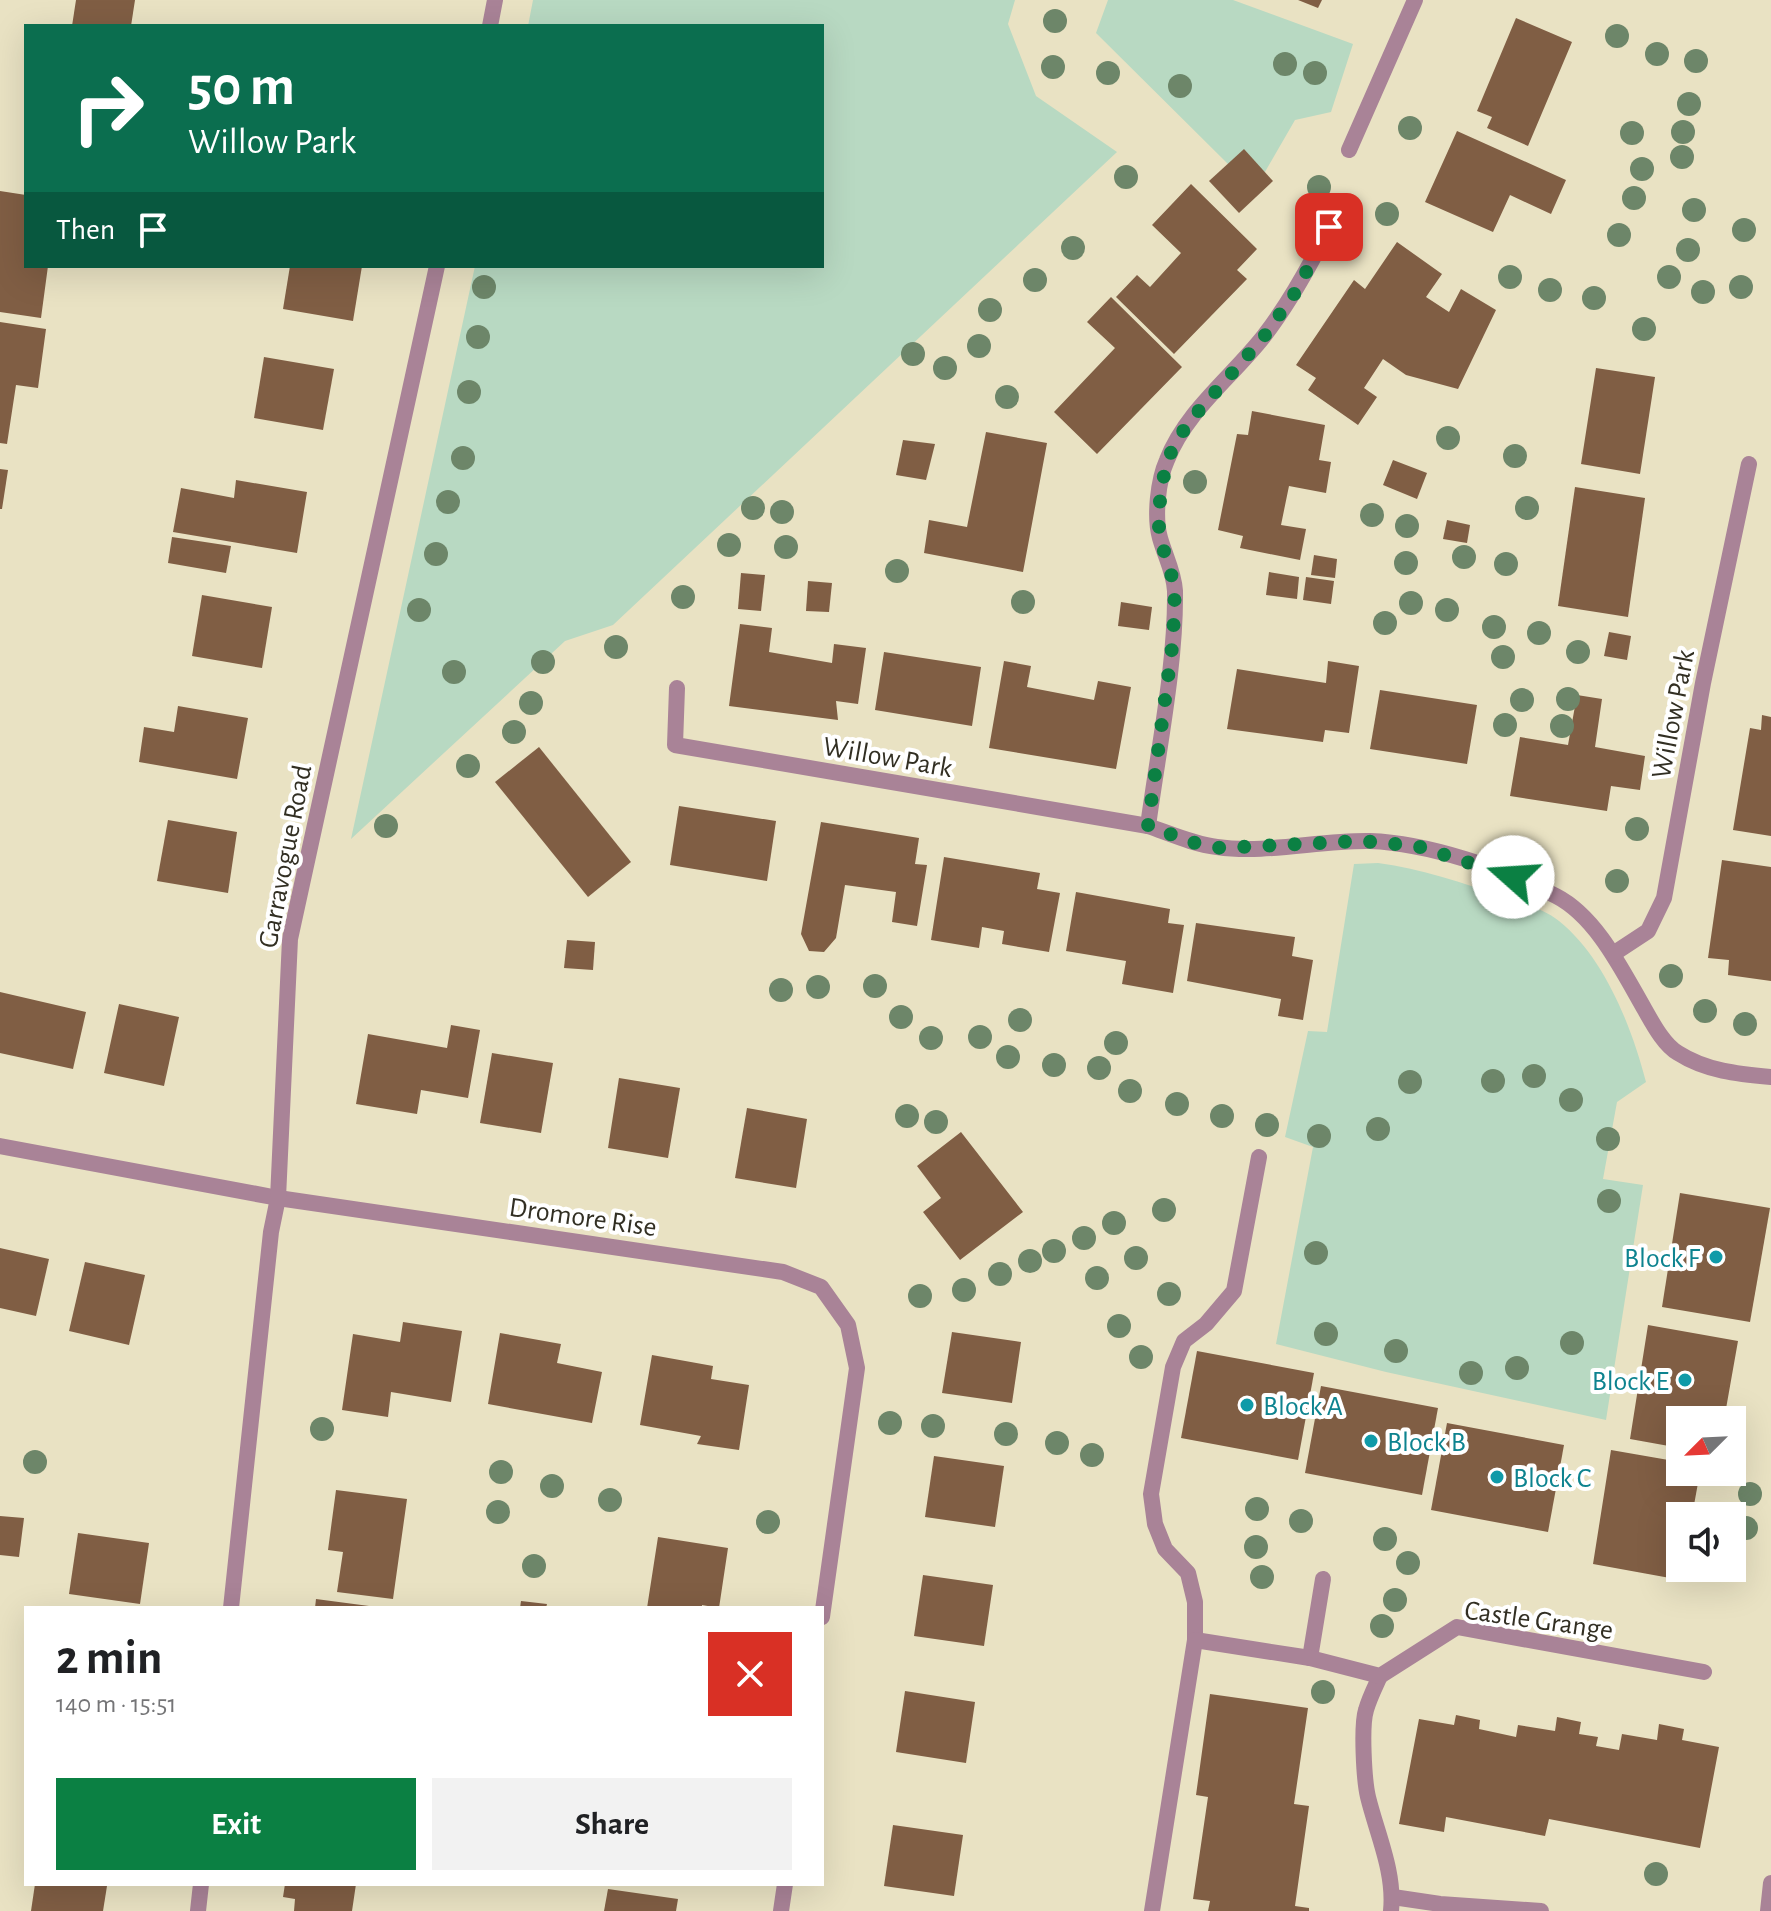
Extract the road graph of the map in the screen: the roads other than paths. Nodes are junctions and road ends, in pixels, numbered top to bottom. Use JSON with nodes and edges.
{"nodes":[{"id":1,"x":495,"y":0,"type":"edge"},
{"id":2,"x":1415,"y":0,"type":"edge"},
{"id":3,"x":490,"y":24,"type":"edge"},
{"id":4,"x":1349,"y":150,"type":"dead end"},
{"id":5,"x":1329,"y":227,"type":"dead end"},
{"id":6,"x":437,"y":268,"type":"edge"},
{"id":7,"x":1749,"y":464,"type":"dead end"},
{"id":8,"x":677,"y":688,"type":"dead end"},
{"id":9,"x":1148,"y":826,"type":"junction"},
{"id":10,"x":1613,"y":954,"type":"junction"},
{"id":11,"x":1771,"y":1077,"type":"edge"},
{"id":12,"x":0,"y":1146,"type":"edge"},
{"id":13,"x":1259,"y":1157,"type":"dead end"},
{"id":14,"x":278,"y":1198,"type":"junction"},
{"id":15,"x":1323,"y":1579,"type":"dead end"},
{"id":16,"x":231,"y":1606,"type":"edge"},
{"id":17,"x":824,"y":1606,"type":"edge"},
{"id":18,"x":1195,"y":1640,"type":"junction"},
{"id":19,"x":1310,"y":1658,"type":"junction"},
{"id":20,"x":1704,"y":1672,"type":"dead end"},
{"id":21,"x":1380,"y":1676,"type":"junction"},
{"id":22,"x":1771,"y":1883,"type":"edge"},
{"id":23,"x":201,"y":1886,"type":"edge"},
{"id":24,"x":785,"y":1886,"type":"edge"},
{"id":25,"x":1392,"y":1904,"type":"edge"},
{"id":26,"x":198,"y":1911,"type":"edge"},
{"id":27,"x":781,"y":1911,"type":"edge"},
{"id":28,"x":1152,"y":1911,"type":"edge"},
{"id":29,"x":1541,"y":1911,"type":"edge"},
{"id":30,"x":1768,"y":1911,"type":"edge"}],
"edges":[{"from":1,"to":3,"type":"street"},
{"from":2,"to":4,"type":"street"},
{"from":5,"to":9,"type":"street"},
{"from":6,"to":14,"type":"street","name":"Garravogue Road"},
{"from":7,"to":10,"type":"street","name":"Willow Park"},
{"from":8,"to":9,"type":"street","name":"Willow Park"},
{"from":9,"to":10,"type":"street","name":"Willow Park"},
{"from":10,"to":11,"type":"street","name":"Willow Park"},
{"from":12,"to":14,"type":"street","name":"Dromore Rise"},
{"from":13,"to":18,"type":"street"},
{"from":14,"to":16,"type":"street","name":"Garravogue Road"},
{"from":14,"to":17,"type":"street","name":"Dromore Rise"},
{"from":15,"to":19,"type":"street"},
{"from":18,"to":19,"type":"street"},
{"from":18,"to":28,"type":"street"},
{"from":19,"to":21,"type":"street"},
{"from":20,"to":21,"type":"street","name":"Castle Grange"},
{"from":21,"to":25,"type":"street"},
{"from":22,"to":30,"type":"street"},
{"from":23,"to":26,"type":"street"},
{"from":24,"to":27,"type":"street"},
{"from":25,"to":29,"type":"street"}]}
